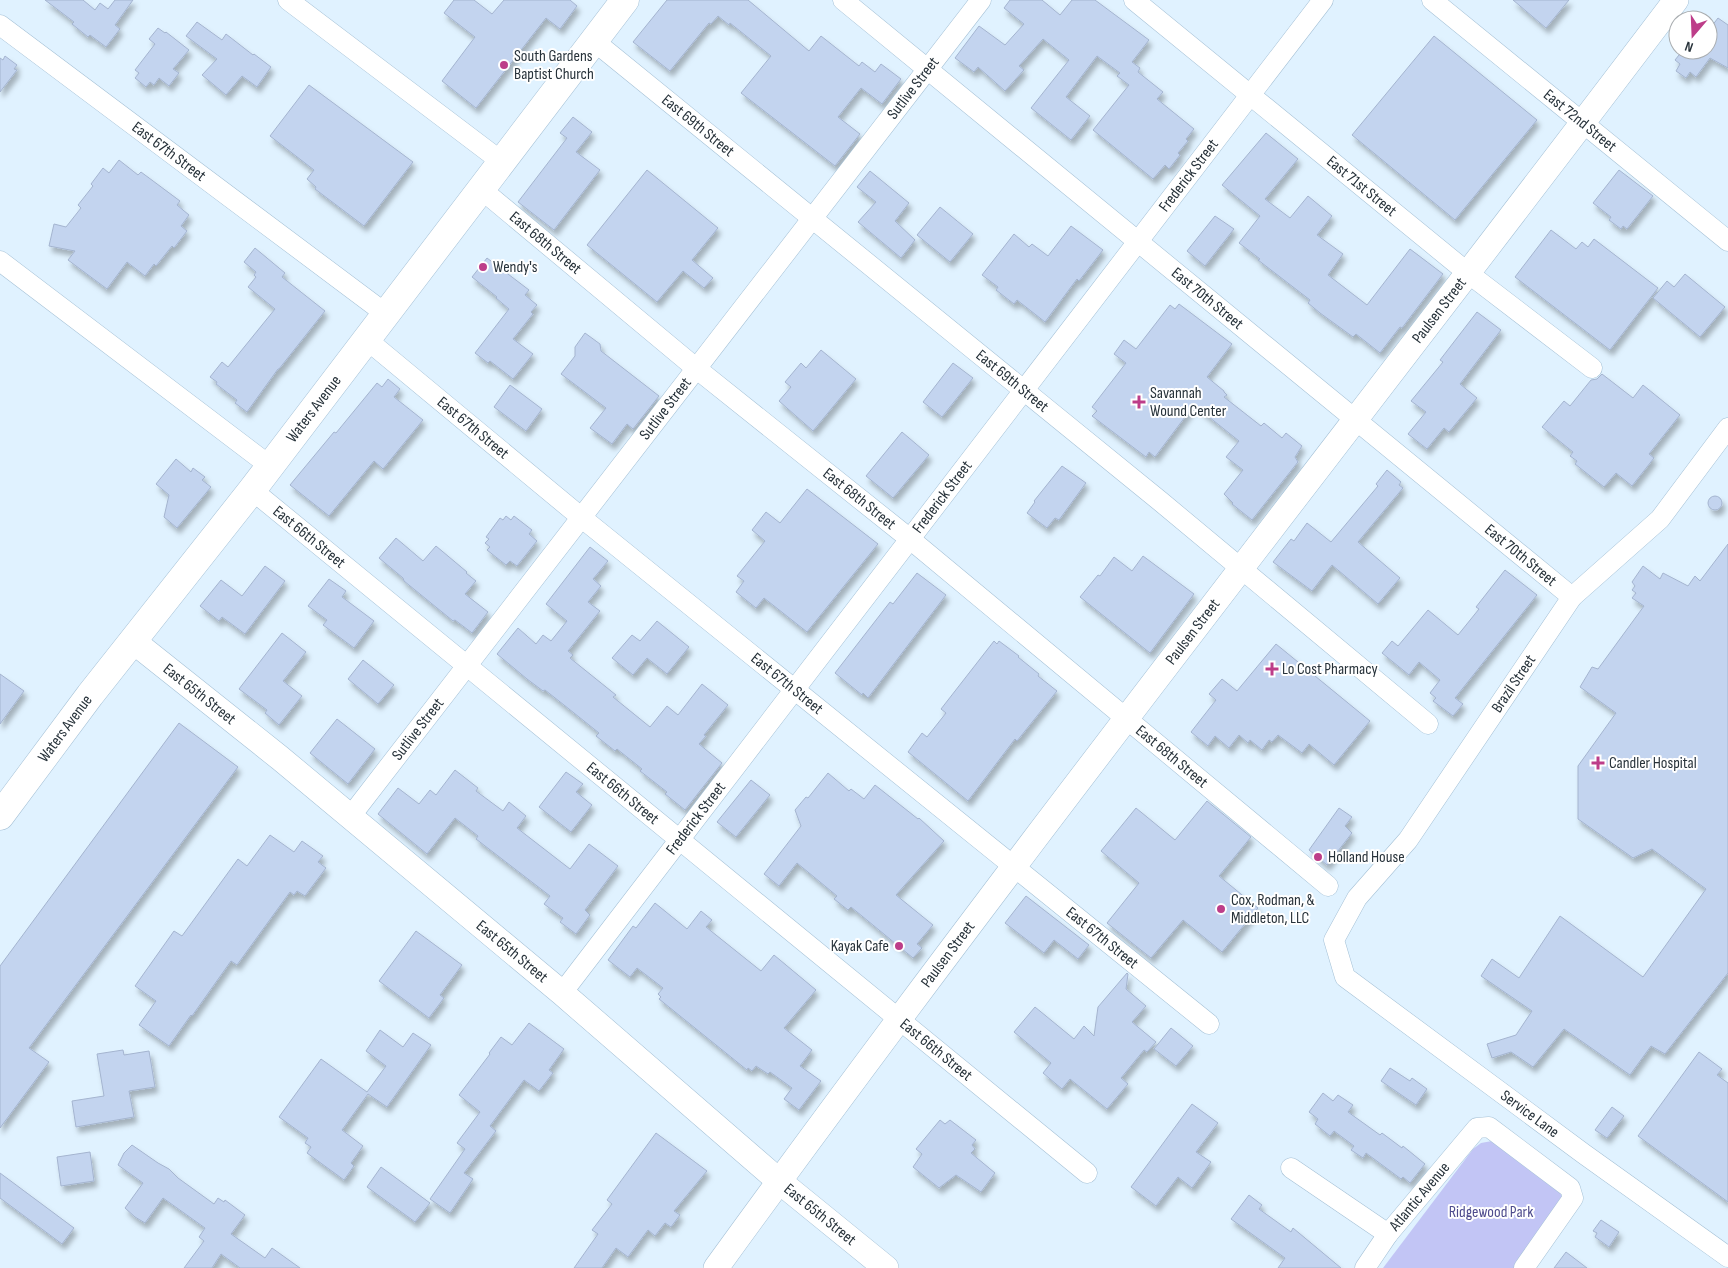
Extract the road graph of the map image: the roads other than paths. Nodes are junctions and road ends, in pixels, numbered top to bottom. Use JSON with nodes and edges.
{"nodes":[{"id":1,"x":288,"y":0,"type":"edge"},
{"id":2,"x":843,"y":0,"type":"edge"},
{"id":3,"x":981,"y":0,"type":"edge"},
{"id":4,"x":1134,"y":0,"type":"edge"},
{"id":5,"x":1323,"y":0,"type":"edge"},
{"id":6,"x":1432,"y":0,"type":"edge"},
{"id":7,"x":1676,"y":0,"type":"edge"},
{"id":8,"x":619,"y":2,"type":"edge"},
{"id":9,"x":0,"y":25,"type":"edge"},
{"id":10,"x":594,"y":40,"type":"junction"},
{"id":11,"x":927,"y":69,"type":"junction"},
{"id":12,"x":1250,"y":95,"type":"junction"},
{"id":13,"x":1582,"y":124,"type":"junction"},
{"id":14,"x":502,"y":162,"type":"junction"},
{"id":15,"x":481,"y":190,"type":"junction"},
{"id":16,"x":812,"y":219,"type":"junction"},
{"id":17,"x":1728,"y":241,"type":"edge"},
{"id":18,"x":1138,"y":242,"type":"junction"},
{"id":19,"x":0,"y":261,"type":"edge"},
{"id":20,"x":1468,"y":273,"type":"junction"},
{"id":21,"x":386,"y":314,"type":"junction"},
{"id":22,"x":366,"y":339,"type":"junction"},
{"id":23,"x":1592,"y":368,"type":"dead end"},
{"id":24,"x":697,"y":369,"type":"junction"},
{"id":25,"x":1023,"y":391,"type":"junction"},
{"id":26,"x":1355,"y":420,"type":"junction"},
{"id":27,"x":1728,"y":428,"type":"edge"},
{"id":28,"x":270,"y":466,"type":"junction"},
{"id":29,"x":252,"y":490,"type":"junction"},
{"id":30,"x":582,"y":518,"type":"junction"},
{"id":31,"x":910,"y":539,"type":"junction"},
{"id":32,"x":1241,"y":569,"type":"junction"},
{"id":33,"x":1572,"y":597,"type":"junction"},
{"id":34,"x":133,"y":641,"type":"junction"},
{"id":35,"x":467,"y":666,"type":"junction"},
{"id":36,"x":794,"y":690,"type":"junction"},
{"id":37,"x":1126,"y":719,"type":"junction"},
{"id":38,"x":1428,"y":724,"type":"dead end"},
{"id":39,"x":0,"y":816,"type":"edge"},
{"id":40,"x":350,"y":817,"type":"junction"},
{"id":41,"x":679,"y":840,"type":"junction"},
{"id":42,"x":1014,"y":867,"type":"junction"},
{"id":43,"x":1328,"y":886,"type":"dead end"},
{"id":44,"x":1340,"y":961,"type":"joint"},
{"id":45,"x":562,"y":993,"type":"junction"},
{"id":46,"x":899,"y":1019,"type":"junction"},
{"id":47,"x":1209,"y":1024,"type":"dead end"},
{"id":48,"x":1291,"y":1168,"type":"dead end"},
{"id":49,"x":1087,"y":1173,"type":"dead end"},
{"id":50,"x":779,"y":1181,"type":"junction"},
{"id":51,"x":1388,"y":1234,"type":"junction"},
{"id":52,"x":1728,"y":1257,"type":"edge"},
{"id":53,"x":716,"y":1268,"type":"edge"},
{"id":54,"x":886,"y":1268,"type":"edge"},
{"id":55,"x":1365,"y":1268,"type":"edge"},
{"id":56,"x":1524,"y":1268,"type":"edge"}],
"edges":[{"from":1,"to":14,"type":"street"},
{"from":2,"to":11,"type":"street","name":"East 70th Street"},
{"from":3,"to":11,"type":"street","name":"Sutlive Street"},
{"from":4,"to":12,"type":"street","name":"East 71st Street"},
{"from":5,"to":12,"type":"street","name":"Frederick Street"},
{"from":6,"to":13,"type":"street","name":"East 72nd Street"},
{"from":7,"to":13,"type":"street","name":"Paulsen Street"},
{"from":8,"to":10,"type":"main road","name":"Waters Avenue"},
{"from":9,"to":21,"type":"street","name":"East 67th Street"},
{"from":10,"to":14,"type":"main road","name":"Waters Avenue"},
{"from":10,"to":16,"type":"street","name":"East 69th Street"},
{"from":11,"to":16,"type":"street","name":"Sutlive Street"},
{"from":11,"to":18,"type":"street","name":"East 70th Street"},
{"from":12,"to":18,"type":"street","name":"Frederick Street"},
{"from":12,"to":20,"type":"street","name":"East 71st Street"},
{"from":13,"to":17,"type":"street","name":"East 72nd Street"},
{"from":13,"to":20,"type":"street","name":"Paulsen Street"},
{"from":14,"to":15,"type":"main road","name":"Waters Avenue"},
{"from":15,"to":21,"type":"main road","name":"Waters Avenue"},
{"from":15,"to":24,"type":"street","name":"East 68th Street"},
{"from":16,"to":24,"type":"street","name":"Sutlive Street"},
{"from":16,"to":25,"type":"street","name":"East 69th Street"},
{"from":18,"to":25,"type":"street","name":"Frederick Street"},
{"from":18,"to":26,"type":"street","name":"East 70th Street"},
{"from":19,"to":28,"type":"street"},
{"from":20,"to":23,"type":"street","name":"East 71st Street"},
{"from":20,"to":26,"type":"street","name":"Paulsen Street"},
{"from":21,"to":22,"type":"main road","name":"Waters Avenue"},
{"from":22,"to":28,"type":"main road","name":"Waters Avenue"},
{"from":22,"to":30,"type":"street","name":"East 67th Street"},
{"from":24,"to":30,"type":"street","name":"Sutlive Street"},
{"from":24,"to":31,"type":"street","name":"East 68th Street"},
{"from":25,"to":31,"type":"street","name":"Frederick Street"},
{"from":25,"to":32,"type":"street","name":"East 69th Street"},
{"from":26,"to":32,"type":"street","name":"Paulsen Street"},
{"from":26,"to":33,"type":"street","name":"East 70th Street"},
{"from":27,"to":33,"type":"street","name":"Brazil Street"},
{"from":28,"to":29,"type":"main road","name":"Waters Avenue"},
{"from":29,"to":34,"type":"main road","name":"Waters Avenue"},
{"from":29,"to":35,"type":"street","name":"East 66th Street"},
{"from":30,"to":35,"type":"street","name":"Sutlive Street"},
{"from":30,"to":36,"type":"street","name":"East 67th Street"},
{"from":31,"to":36,"type":"street","name":"Frederick Street"},
{"from":31,"to":37,"type":"street","name":"East 68th Street"},
{"from":32,"to":37,"type":"street","name":"Paulsen Street"},
{"from":32,"to":38,"type":"street","name":"East 69th Street"},
{"from":33,"to":44,"type":"street","name":"Brazil Street"},
{"from":34,"to":39,"type":"main road","name":"Waters Avenue"},
{"from":34,"to":40,"type":"street","name":"East 65th Street"},
{"from":35,"to":40,"type":"street","name":"Sutlive Street"},
{"from":35,"to":41,"type":"street","name":"East 66th Street"},
{"from":36,"to":41,"type":"street","name":"Frederick Street"},
{"from":36,"to":42,"type":"street","name":"East 67th Street"},
{"from":37,"to":42,"type":"street","name":"Paulsen Street"},
{"from":37,"to":43,"type":"street","name":"East 68th Street"},
{"from":40,"to":45,"type":"street","name":"East 65th Street"},
{"from":41,"to":45,"type":"street","name":"Frederick Street"},
{"from":41,"to":46,"type":"street","name":"East 66th Street"},
{"from":42,"to":46,"type":"street","name":"Paulsen Street"},
{"from":42,"to":47,"type":"street","name":"East 67th Street"},
{"from":44,"to":52,"type":"street","name":"Service Lane"},
{"from":45,"to":50,"type":"street","name":"East 65th Street"},
{"from":46,"to":49,"type":"street","name":"East 66th Street"},
{"from":46,"to":50,"type":"street","name":"Paulsen Street"},
{"from":48,"to":51,"type":"street"},
{"from":50,"to":53,"type":"street","name":"Paulsen Street"},
{"from":50,"to":54,"type":"street","name":"East 65th Street"},
{"from":51,"to":55,"type":"street","name":"Atlantic Avenue"},
{"from":51,"to":56,"type":"street","name":"Atlantic Avenue"}]}
